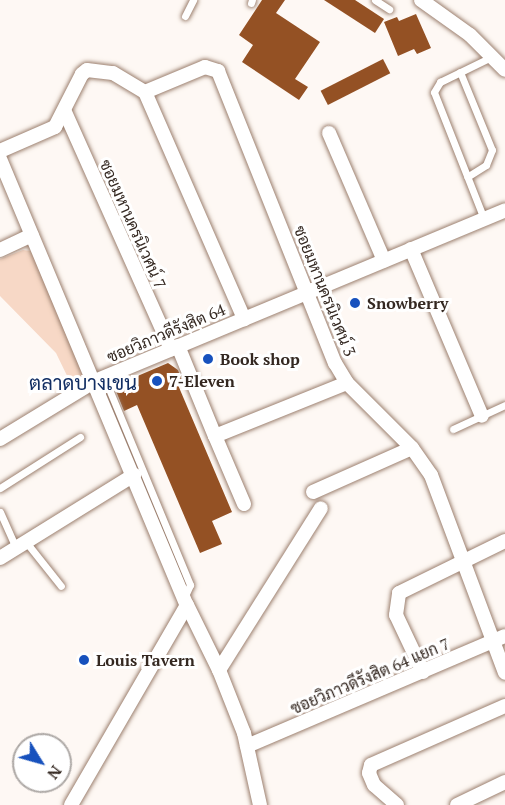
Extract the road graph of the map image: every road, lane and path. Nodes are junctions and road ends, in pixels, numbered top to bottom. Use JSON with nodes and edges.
{"nodes":[{"id":1,"x":193,"y":0,"type":"edge"},
{"id":2,"x":375,"y":0,"type":"edge"},
{"id":3,"x":421,"y":0,"type":"edge"},
{"id":4,"x":389,"y":9,"type":"dead end"},
{"id":5,"x":185,"y":16,"type":"dead end"},
{"id":6,"x":493,"y":56,"type":"junction"},
{"id":7,"x":505,"y":70,"type":"edge"},
{"id":8,"x":460,"y":72,"type":"junction"},
{"id":9,"x":145,"y":92,"type":"junction"},
{"id":10,"x":65,"y":112,"type":"junction"},
{"id":11,"x":329,"y":133,"type":"dead end"},
{"id":12,"x":0,"y":151,"type":"edge"},
{"id":13,"x":0,"y":159,"type":"edge"},
{"id":14,"x":467,"y":177,"type":"junction"},
{"id":15,"x":505,"y":210,"type":"edge"},
{"id":16,"x":484,"y":219,"type":"junction"},
{"id":17,"x":32,"y":235,"type":"junction"},
{"id":18,"x":411,"y":249,"type":"junction"},
{"id":19,"x":0,"y":250,"type":"edge"},
{"id":20,"x":384,"y":261,"type":"junction"},
{"id":21,"x":309,"y":292,"type":"junction"},
{"id":22,"x":244,"y":319,"type":"junction"},
{"id":23,"x":175,"y":348,"type":"junction"},
{"id":24,"x":100,"y":379,"type":"junction"},
{"id":25,"x":347,"y":383,"type":"junction"},
{"id":26,"x":505,"y":405,"type":"edge"},
{"id":27,"x":482,"y":416,"type":"junction"},
{"id":28,"x":453,"y":429,"type":"dead end"},
{"id":29,"x":214,"y":436,"type":"junction"},
{"id":30,"x":80,"y":437,"type":"dead end"},
{"id":31,"x":0,"y":439,"type":"edge"},
{"id":32,"x":412,"y":448,"type":"junction"},
{"id":33,"x":134,"y":475,"type":"junction"},
{"id":34,"x":0,"y":488,"type":"edge"},
{"id":35,"x":313,"y":492,"type":"dead end"},
{"id":36,"x":244,"y":504,"type":"dead end"},
{"id":37,"x":321,"y":508,"type":"dead end"},
{"id":38,"x":0,"y":512,"type":"edge"},
{"id":39,"x":505,"y":541,"type":"edge"},
{"id":40,"x":21,"y":545,"type":"junction"},
{"id":41,"x":0,"y":558,"type":"edge"},
{"id":42,"x":463,"y":561,"type":"junction"},
{"id":43,"x":61,"y":586,"type":"dead end"},
{"id":44,"x":186,"y":601,"type":"junction"},
{"id":45,"x":505,"y":636,"type":"edge"},
{"id":46,"x":491,"y":642,"type":"junction"},
{"id":47,"x":219,"y":670,"type":"junction"},
{"id":48,"x":423,"y":672,"type":"junction"},
{"id":49,"x":505,"y":673,"type":"edge"},
{"id":50,"x":505,"y":706,"type":"edge"},
{"id":51,"x":247,"y":746,"type":"junction"},
{"id":52,"x":505,"y":782,"type":"edge"},
{"id":53,"x":71,"y":805,"type":"edge"},
{"id":54,"x":260,"y":805,"type":"edge"},
{"id":55,"x":397,"y":805,"type":"edge"},
{"id":56,"x":457,"y":805,"type":"edge"}],
"edges":[{"from":1,"to":5,"type":"lane"},
{"from":2,"to":4,"type":"lane"},
{"from":3,"to":6,"type":"street"},
{"from":6,"to":7,"type":"street"},
{"from":6,"to":8,"type":"lane"},
{"from":8,"to":14,"type":"lane"},
{"from":8,"to":14,"type":"lane"},
{"from":9,"to":10,"type":"street"},
{"from":9,"to":21,"type":"street","name":"ซอยมหานครนิเวศน์ 3"},
{"from":9,"to":22,"type":"street"},
{"from":10,"to":12,"type":"street"},
{"from":10,"to":23,"type":"street","name":"ซอยมหานครนิเวศน์ 7"},
{"from":11,"to":20,"type":"street"},
{"from":13,"to":17,"type":"street"},
{"from":14,"to":16,"type":"lane"},
{"from":15,"to":16,"type":"street","name":"ซอยวิภาวดีรังสิต 64"},
{"from":16,"to":18,"type":"street","name":"ซอยวิภาวดีรังสิต 64"},
{"from":17,"to":19,"type":"street"},
{"from":17,"to":24,"type":"street"},
{"from":18,"to":20,"type":"street","name":"ซอยวิภาวดีรังสิต 64"},
{"from":18,"to":27,"type":"street"},
{"from":20,"to":21,"type":"street","name":"ซอยวิภาวดีรังสิต 64"},
{"from":21,"to":22,"type":"street","name":"ซอยวิภาวดีรังสิต 64"},
{"from":21,"to":25,"type":"street","name":"ซอยมหานครนิเวศน์ 3"},
{"from":22,"to":23,"type":"street","name":"ซอยวิภาวดีรังสิต 64"},
{"from":23,"to":24,"type":"street","name":"ซอยวิภาวดีรังสิต 64"},
{"from":23,"to":29,"type":"street","name":"ซอยมหานครนิเวศน์ 7"},
{"from":24,"to":31,"type":"street"},
{"from":24,"to":33,"type":"street","name":"ซอยวิภาวดีรังสิต 64"},
{"from":24,"to":44,"type":"lane"},
{"from":25,"to":29,"type":"street"},
{"from":25,"to":32,"type":"street","name":"ซอยมหานครนิเวศน์ 3"},
{"from":26,"to":27,"type":"lane"},
{"from":27,"to":28,"type":"lane"},
{"from":29,"to":36,"type":"street","name":"ซอยมหานครนิเวศน์ 7"},
{"from":30,"to":34,"type":"lane"},
{"from":32,"to":35,"type":"street"},
{"from":32,"to":42,"type":"street","name":"ซอยมหานครนิเวศน์ 3"},
{"from":33,"to":40,"type":"street"},
{"from":33,"to":44,"type":"street","name":"ซอยวิภาวดีรังสิต 64"},
{"from":37,"to":47,"type":"street"},
{"from":38,"to":40,"type":"lane"},
{"from":39,"to":42,"type":"street"},
{"from":40,"to":41,"type":"street"},
{"from":40,"to":43,"type":"lane"},
{"from":42,"to":46,"type":"street","name":"ซอยมหานครนิเวศน์ 3"},
{"from":42,"to":48,"type":"street"},
{"from":44,"to":47,"type":"street","name":"ซอยวิภาวดีรังสิต 64"},
{"from":44,"to":53,"type":"street"},
{"from":45,"to":46,"type":"street","name":"ซอยวิภาวดีรังสิต 64 แยก 7"},
{"from":46,"to":48,"type":"street","name":"ซอยวิภาวดีรังสิต 64 แยก 7"},
{"from":46,"to":49,"type":"street","name":"ซอยมหานครนิเวศน์ 3"},
{"from":47,"to":51,"type":"street","name":"ซอยวิภาวดีรังสิต 64"},
{"from":48,"to":51,"type":"street","name":"ซอยวิภาวดีรังสิต 64 แยก 7"},
{"from":50,"to":55,"type":"street"},
{"from":51,"to":54,"type":"street","name":"ซอยวิภาวดีรังสิต 64"},
{"from":52,"to":56,"type":"street"}]}
